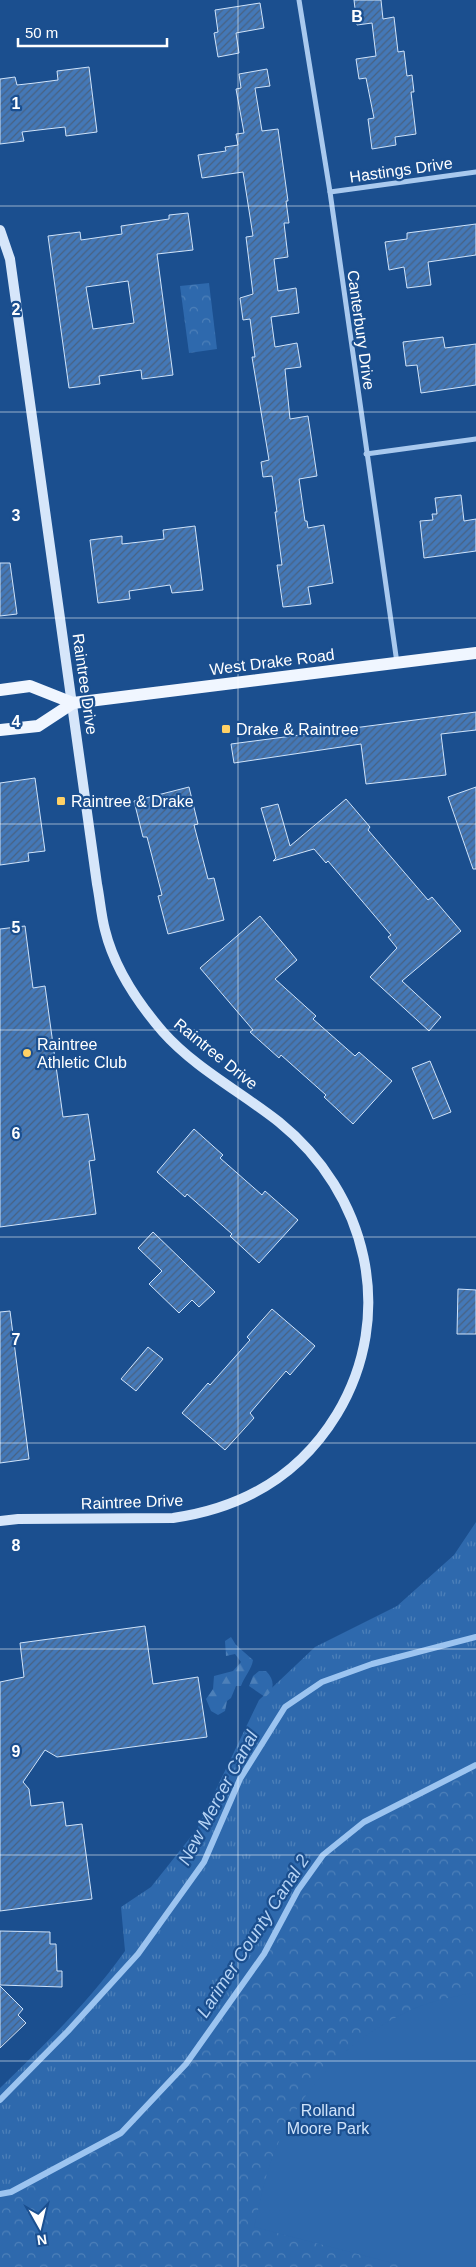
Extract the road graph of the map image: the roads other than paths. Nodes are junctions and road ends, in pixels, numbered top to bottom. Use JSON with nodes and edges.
{"nodes":[{"id":1,"x":299,"y":0,"type":"edge"},
{"id":2,"x":476,"y":172,"type":"edge"},
{"id":3,"x":330,"y":192,"type":"junction"},
{"id":4,"x":0,"y":230,"type":"edge"},
{"id":5,"x":476,"y":439,"type":"edge"},
{"id":6,"x":366,"y":454,"type":"junction"},
{"id":7,"x":476,"y":653,"type":"edge"},
{"id":8,"x":397,"y":664,"type":"junction"},
{"id":9,"x":0,"y":690,"type":"edge"},
{"id":10,"x":73,"y":703,"type":"junction"},
{"id":11,"x":0,"y":730,"type":"edge"},
{"id":12,"x":0,"y":1521,"type":"edge"}],
"edges":[{"from":1,"to":3,"type":"street","name":"Canterbury Drive"},
{"from":2,"to":3,"type":"street","name":"Hastings Drive"},
{"from":3,"to":6,"type":"street","name":"Canterbury Drive"},
{"from":4,"to":10,"type":"street","name":"Raintree Drive"},
{"from":5,"to":6,"type":"street"},
{"from":6,"to":8,"type":"street","name":"Canterbury Drive"},
{"from":7,"to":8,"type":"main road","name":"West Drake Road"},
{"from":8,"to":10,"type":"main road","name":"West Drake Road"},
{"from":9,"to":10,"type":"main road","name":"West Drake Road"},
{"from":10,"to":11,"type":"main road","name":"West Drake Road"},
{"from":10,"to":12,"type":"street","name":"Raintree Drive"}]}
